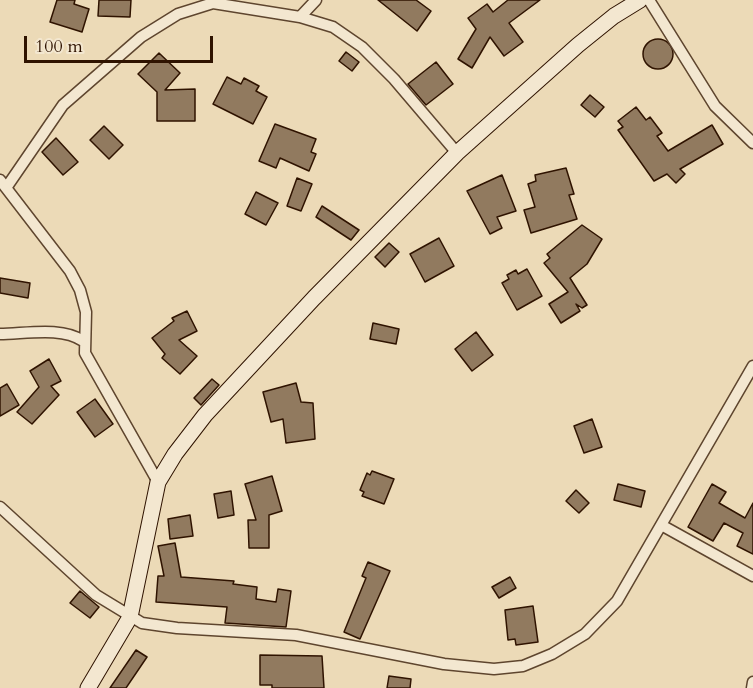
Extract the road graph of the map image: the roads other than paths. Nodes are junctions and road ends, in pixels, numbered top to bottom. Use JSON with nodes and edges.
{"nodes":[{"id":1,"x":316,"y":0,"type":"edge"},
{"id":2,"x":640,"y":0,"type":"edge"},
{"id":3,"x":649,"y":0,"type":"edge"},
{"id":4,"x":213,"y":2,"type":"edge"},
{"id":5,"x":300,"y":17,"type":"junction"},
{"id":6,"x":753,"y":143,"type":"edge"},
{"id":7,"x":458,"y":153,"type":"junction"},
{"id":8,"x":3,"y":184,"type":"edge"},
{"id":9,"x":0,"y":334,"type":"edge"},
{"id":10,"x":83,"y":341,"type":"junction"},
{"id":11,"x":753,"y":366,"type":"edge"},
{"id":12,"x":158,"y":482,"type":"junction"},
{"id":13,"x":0,"y":507,"type":"edge"},
{"id":14,"x":663,"y":526,"type":"junction"},
{"id":15,"x":753,"y":576,"type":"edge"},
{"id":16,"x":130,"y":617,"type":"junction"},
{"id":17,"x":753,"y":682,"type":"edge"},
{"id":18,"x":88,"y":688,"type":"edge"},
{"id":19,"x":752,"y":688,"type":"edge"}],
"edges":[{"from":1,"to":5,"type":"street"},
{"from":2,"to":7,"type":"street"},
{"from":3,"to":6,"type":"street"},
{"from":4,"to":5,"type":"street"},
{"from":4,"to":8,"type":"street"},
{"from":5,"to":7,"type":"street"},
{"from":7,"to":12,"type":"street"},
{"from":8,"to":10,"type":"street"},
{"from":9,"to":10,"type":"street"},
{"from":10,"to":12,"type":"street"},
{"from":11,"to":14,"type":"street"},
{"from":12,"to":16,"type":"street"},
{"from":13,"to":16,"type":"street"},
{"from":14,"to":15,"type":"street"},
{"from":14,"to":16,"type":"street"},
{"from":16,"to":18,"type":"street"},
{"from":17,"to":19,"type":"street"}]}
